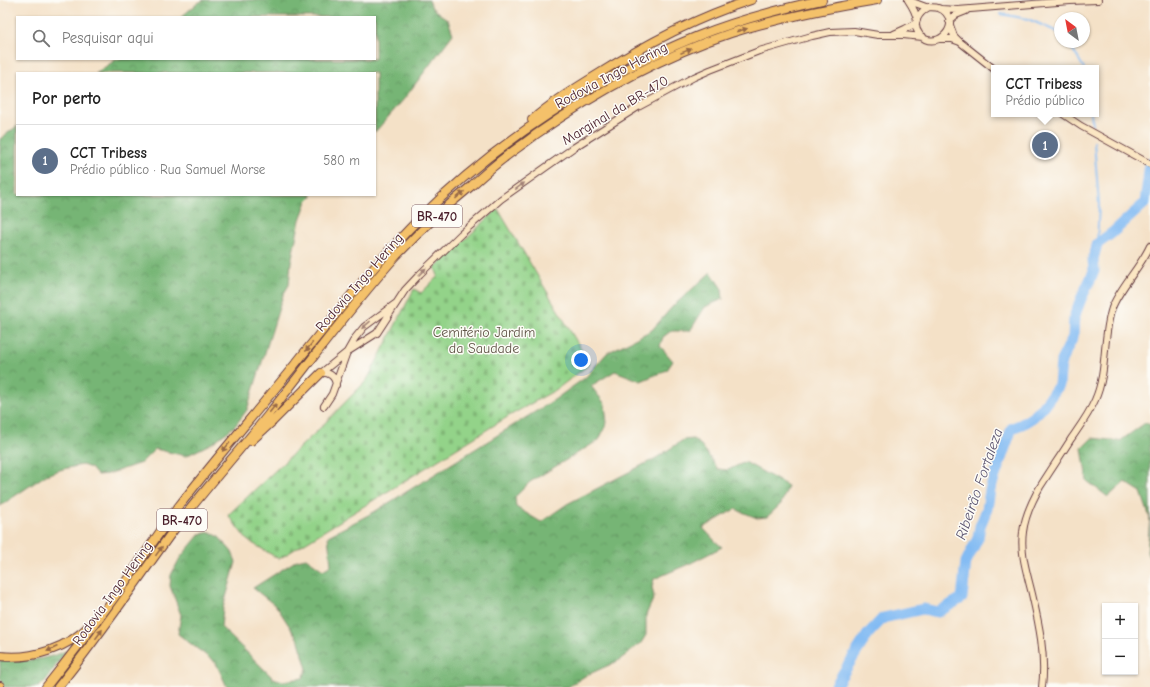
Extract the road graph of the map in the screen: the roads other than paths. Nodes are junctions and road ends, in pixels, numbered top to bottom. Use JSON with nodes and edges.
{"nodes":[{"id":1,"x":751,"y":0,"type":"edge"},
{"id":2,"x":822,"y":0,"type":"edge"},
{"id":3,"x":877,"y":0,"type":"edge"},
{"id":4,"x":908,"y":0,"type":"edge"},
{"id":5,"x":1098,"y":0,"type":"edge"},
{"id":6,"x":929,"y":7,"type":"junction"},
{"id":7,"x":973,"y":8,"type":"junction"},
{"id":8,"x":941,"y":9,"type":"junction"},
{"id":9,"x":916,"y":21,"type":"junction"},
{"id":10,"x":950,"y":22,"type":"junction"},
{"id":11,"x":892,"y":34,"type":"junction"},
{"id":12,"x":923,"y":37,"type":"junction"},
{"id":13,"x":940,"y":39,"type":"junction"},
{"id":14,"x":960,"y":42,"type":"junction"},
{"id":15,"x":991,"y":67,"type":"edge"},
{"id":16,"x":1068,"y":117,"type":"edge"},
{"id":17,"x":501,"y":149,"type":"junction"},
{"id":18,"x":1150,"y":164,"type":"edge"},
{"id":19,"x":1150,"y":246,"type":"edge"},
{"id":20,"x":398,"y":302,"type":"junction"},
{"id":21,"x":347,"y":352,"type":"junction"},
{"id":22,"x":321,"y":373,"type":"junction"},
{"id":23,"x":336,"y":385,"type":"junction"},
{"id":24,"x":324,"y":406,"type":"dead end"},
{"id":25,"x":230,"y":460,"type":"junction"},
{"id":26,"x":114,"y":598,"type":"junction"},
{"id":27,"x":0,"y":656,"type":"edge"},
{"id":28,"x":46,"y":687,"type":"edge"},
{"id":29,"x":58,"y":687,"type":"edge"},
{"id":30,"x":1042,"y":687,"type":"edge"}],
"edges":[{"from":1,"to":17,"type":"highway"},
{"from":2,"to":17,"type":"highway","name":"Rodovia Ingo Hering","number":"BR-470"},
{"from":25,"to":3,"type":"highway","name":"Rodovia Ingo Hering","number":"BR-470","one_way":true},
{"from":4,"to":6,"type":"street"},
{"from":4,"to":9,"type":"street"},
{"from":5,"to":7,"type":"street"},
{"from":6,"to":8,"type":"street"},
{"from":6,"to":9,"type":"street"},
{"from":7,"to":8,"type":"street"},
{"from":7,"to":10,"type":"street"},
{"from":8,"to":10,"type":"street"},
{"from":9,"to":11,"type":"street","name":"Marginal da BR-470"},
{"from":9,"to":12,"type":"street"},
{"from":10,"to":13,"type":"street"},
{"from":10,"to":14,"type":"street"},
{"from":11,"to":12,"type":"street","name":"Marginal da BR-470"},
{"from":20,"to":11,"type":"street","name":"Marginal da BR-470","one_way":true},
{"from":12,"to":13,"type":"street"},
{"from":13,"to":14,"type":"street"},
{"from":14,"to":15,"type":"street"},
{"from":16,"to":18,"type":"street"},
{"from":17,"to":26,"type":"highway","name":"Rodovia Ingo Hering","number":"BR-470","one_way":true},
{"from":19,"to":30,"type":"street"},
{"from":20,"to":21,"type":"street","one_way":true},
{"from":20,"to":21,"type":"street","name":"Marginal da BR-470"},
{"from":21,"to":22,"type":"street"},
{"from":21,"to":23,"type":"street"},
{"from":22,"to":23,"type":"street"},
{"from":22,"to":25,"type":"highway"},
{"from":23,"to":24,"type":"street"},
{"from":29,"to":25,"type":"highway","name":"Rodovia Ingo Hering","number":"BR-470","one_way":true},
{"from":26,"to":27,"type":"highway","one_way":true},
{"from":26,"to":28,"type":"highway","name":"Rodovia Ingo Hering","number":"BR-470"}]}
